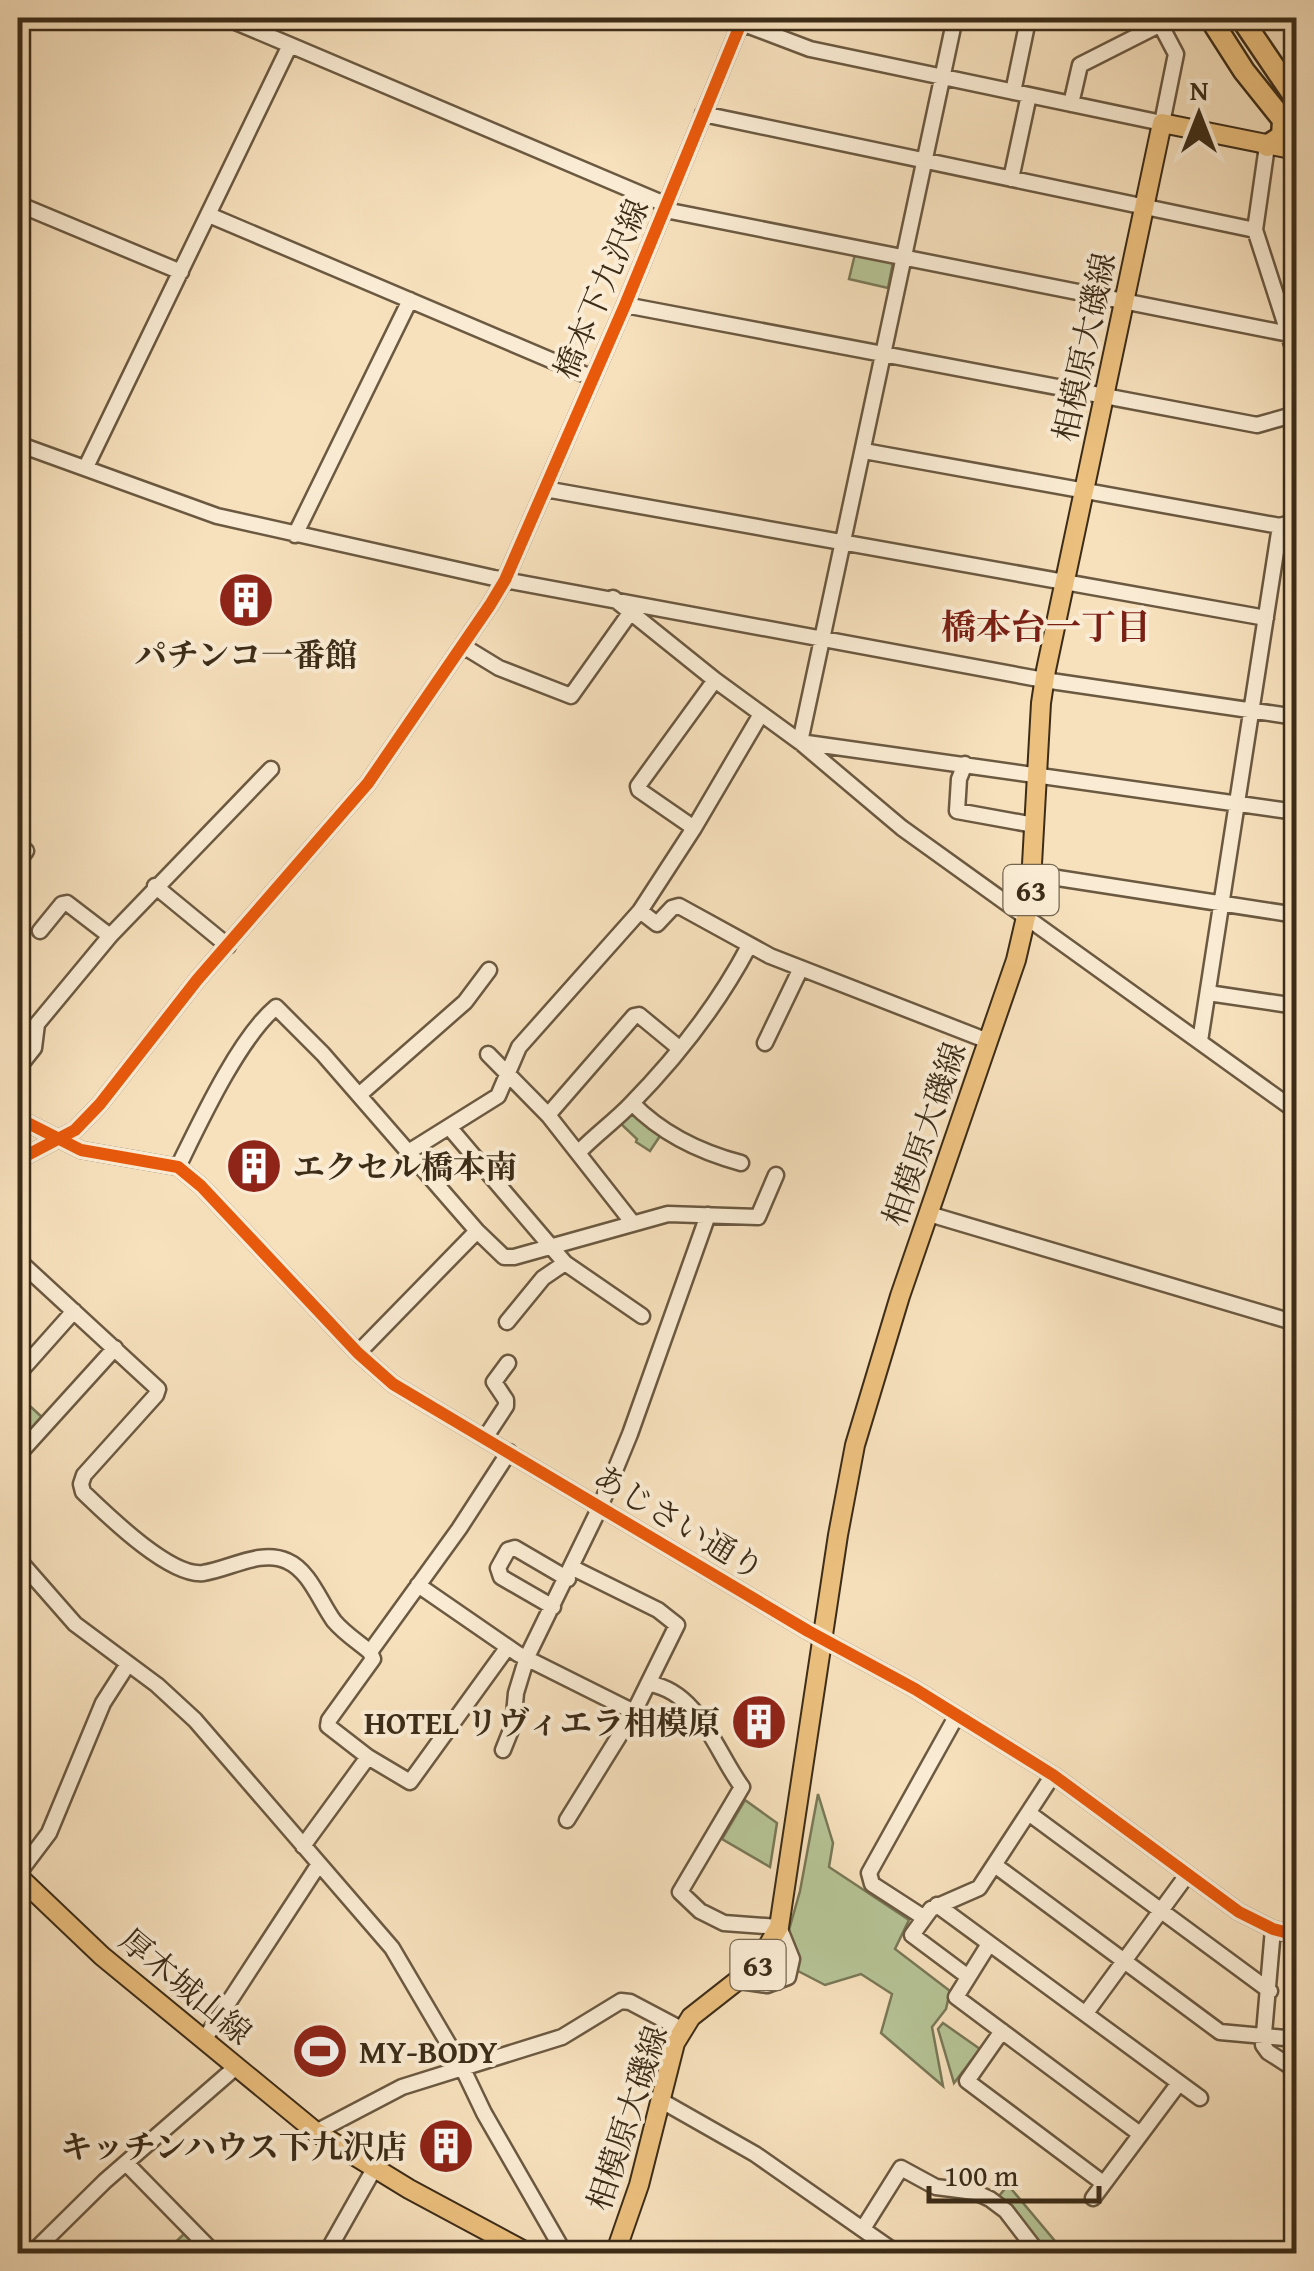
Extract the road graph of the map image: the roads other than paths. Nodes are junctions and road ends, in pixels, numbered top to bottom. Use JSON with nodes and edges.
{"nodes":[{"id":1,"x":226,"y":18,"type":"edge"},
{"id":2,"x":955,"y":18,"type":"edge"},
{"id":3,"x":1038,"y":18,"type":"edge"},
{"id":4,"x":1210,"y":18,"type":"edge"},
{"id":5,"x":1224,"y":18,"type":"edge"},
{"id":6,"x":1242,"y":18,"type":"edge"},
{"id":7,"x":1258,"y":18,"type":"edge"},
{"id":8,"x":737,"y":19,"type":"edge"},
{"id":9,"x":1159,"y":21,"type":"edge"},
{"id":10,"x":290,"y":45,"type":"junction"},
{"id":11,"x":942,"y":77,"type":"junction"},
{"id":12,"x":1296,"y":81,"type":"edge"},
{"id":13,"x":1013,"y":92,"type":"junction"},
{"id":14,"x":1029,"y":95,"type":"junction"},
{"id":15,"x":1296,"y":99,"type":"edge"},
{"id":16,"x":1072,"y":104,"type":"junction"},
{"id":17,"x":703,"y":114,"type":"junction"},
{"id":18,"x":1162,"y":123,"type":"junction"},
{"id":19,"x":1292,"y":127,"type":"edge"},
{"id":20,"x":1267,"y":146,"type":"junction"},
{"id":21,"x":1296,"y":150,"type":"edge"},
{"id":22,"x":923,"y":160,"type":"junction"},
{"id":23,"x":1010,"y":179,"type":"junction"},
{"id":24,"x":18,"y":204,"type":"edge"},
{"id":25,"x":666,"y":207,"type":"junction"},
{"id":26,"x":1144,"y":207,"type":"junction"},
{"id":27,"x":209,"y":215,"type":"junction"},
{"id":28,"x":1255,"y":230,"type":"junction"},
{"id":29,"x":903,"y":258,"type":"junction"},
{"id":30,"x":180,"y":272,"type":"junction"},
{"id":31,"x":410,"y":300,"type":"junction"},
{"id":32,"x":1124,"y":301,"type":"junction"},
{"id":33,"x":625,"y":305,"type":"junction"},
{"id":34,"x":1293,"y":333,"type":"edge"},
{"id":35,"x":882,"y":354,"type":"junction"},
{"id":36,"x":1296,"y":357,"type":"edge"},
{"id":37,"x":593,"y":378,"type":"junction"},
{"id":38,"x":1104,"y":398,"type":"junction"},
{"id":39,"x":1296,"y":414,"type":"edge"},
{"id":40,"x":18,"y":444,"type":"edge"},
{"id":41,"x":864,"y":451,"type":"junction"},
{"id":42,"x":86,"y":467,"type":"junction"},
{"id":43,"x":545,"y":488,"type":"junction"},
{"id":44,"x":1084,"y":490,"type":"junction"},
{"id":45,"x":1296,"y":521,"type":"edge"},
{"id":46,"x":1280,"y":526,"type":"junction"},
{"id":47,"x":295,"y":536,"type":"junction"},
{"id":48,"x":843,"y":542,"type":"junction"},
{"id":49,"x":506,"y":580,"type":"junction"},
{"id":50,"x":1064,"y":582,"type":"junction"},
{"id":51,"x":613,"y":597,"type":"junction"},
{"id":52,"x":630,"y":612,"type":"junction"},
{"id":53,"x":1266,"y":618,"type":"junction"},
{"id":54,"x":822,"y":637,"type":"junction"},
{"id":55,"x":462,"y":646,"type":"junction"},
{"id":56,"x":715,"y":680,"type":"junction"},
{"id":57,"x":1044,"y":680,"type":"junction"},
{"id":58,"x":1252,"y":710,"type":"junction"},
{"id":59,"x":760,"y":714,"type":"junction"},
{"id":60,"x":1296,"y":717,"type":"edge"},
{"id":61,"x":800,"y":742,"type":"junction"},
{"id":62,"x":965,"y":764,"type":"junction"},
{"id":63,"x":271,"y":769,"type":"dead end"},
{"id":64,"x":1036,"y":774,"type":"junction"},
{"id":65,"x":1237,"y":803,"type":"junction"},
{"id":66,"x":1296,"y":812,"type":"edge"},
{"id":67,"x":1034,"y":825,"type":"junction"},
{"id":68,"x":694,"y":828,"type":"junction"},
{"id":69,"x":1032,"y":874,"type":"junction"},
{"id":70,"x":155,"y":886,"type":"junction"},
{"id":71,"x":1221,"y":905,"type":"junction"},
{"id":72,"x":640,"y":911,"type":"junction"},
{"id":73,"x":1296,"y":916,"type":"edge"},
{"id":74,"x":1027,"y":917,"type":"junction"},
{"id":75,"x":40,"y":931,"type":"dead end"},
{"id":76,"x":110,"y":936,"type":"junction"},
{"id":77,"x":228,"y":946,"type":"junction"},
{"id":78,"x":749,"y":946,"type":"junction"},
{"id":79,"x":801,"y":968,"type":"junction"},
{"id":80,"x":489,"y":970,"type":"dead end"},
{"id":81,"x":1208,"y":992,"type":"junction"},
{"id":82,"x":1296,"y":1006,"type":"edge"},
{"id":83,"x":988,"y":1040,"type":"junction"},
{"id":84,"x":1200,"y":1040,"type":"junction"},
{"id":85,"x":765,"y":1043,"type":"dead end"},
{"id":86,"x":679,"y":1048,"type":"junction"},
{"id":87,"x":488,"y":1054,"type":"dead end"},
{"id":88,"x":18,"y":1068,"type":"edge"},
{"id":89,"x":508,"y":1074,"type":"junction"},
{"id":90,"x":359,"y":1096,"type":"junction"},
{"id":91,"x":632,"y":1103,"type":"junction"},
{"id":92,"x":1296,"y":1111,"type":"edge"},
{"id":93,"x":548,"y":1115,"type":"junction"},
{"id":94,"x":18,"y":1118,"type":"edge"},
{"id":95,"x":449,"y":1127,"type":"junction"},
{"id":96,"x":61,"y":1138,"type":"junction"},
{"id":97,"x":410,"y":1152,"type":"junction"},
{"id":98,"x":579,"y":1152,"type":"junction"},
{"id":99,"x":18,"y":1160,"type":"edge"},
{"id":100,"x":741,"y":1164,"type":"dead end"},
{"id":101,"x":178,"y":1167,"type":"junction"},
{"id":102,"x":776,"y":1175,"type":"dead end"},
{"id":103,"x":929,"y":1214,"type":"junction"},
{"id":104,"x":708,"y":1215,"type":"junction"},
{"id":105,"x":632,"y":1222,"type":"junction"},
{"id":106,"x":478,"y":1231,"type":"junction"},
{"id":107,"x":551,"y":1247,"type":"junction"},
{"id":108,"x":18,"y":1260,"type":"edge"},
{"id":109,"x":565,"y":1263,"type":"junction"},
{"id":110,"x":74,"y":1311,"type":"junction"},
{"id":111,"x":642,"y":1316,"type":"dead end"},
{"id":112,"x":507,"y":1322,"type":"dead end"},
{"id":113,"x":1296,"y":1324,"type":"edge"},
{"id":114,"x":115,"y":1348,"type":"junction"},
{"id":115,"x":358,"y":1353,"type":"junction"},
{"id":116,"x":508,"y":1363,"type":"dead end"},
{"id":117,"x":18,"y":1374,"type":"edge"},
{"id":118,"x":485,"y":1438,"type":"junction"},
{"id":119,"x":509,"y":1452,"type":"junction"},
{"id":120,"x":18,"y":1455,"type":"edge"},
{"id":121,"x":600,"y":1506,"type":"junction"},
{"id":122,"x":18,"y":1559,"type":"edge"},
{"id":123,"x":570,"y":1573,"type":"junction"},
{"id":124,"x":418,"y":1585,"type":"junction"},
{"id":125,"x":553,"y":1607,"type":"junction"},
{"id":126,"x":822,"y":1640,"type":"junction"},
{"id":127,"x":507,"y":1648,"type":"junction"},
{"id":128,"x":370,"y":1652,"type":"junction"},
{"id":129,"x":527,"y":1658,"type":"junction"},
{"id":130,"x":128,"y":1664,"type":"junction"},
{"id":131,"x":650,"y":1684,"type":"junction"},
{"id":132,"x":634,"y":1712,"type":"junction"},
{"id":133,"x":956,"y":1715,"type":"junction"},
{"id":134,"x":503,"y":1750,"type":"dead end"},
{"id":135,"x":368,"y":1757,"type":"junction"},
{"id":136,"x":1053,"y":1775,"type":"junction"},
{"id":137,"x":1030,"y":1814,"type":"junction"},
{"id":138,"x":566,"y":1820,"type":"dead end"},
{"id":139,"x":303,"y":1846,"type":"junction"},
{"id":140,"x":319,"y":1864,"type":"junction"},
{"id":141,"x":996,"y":1866,"type":"junction"},
{"id":142,"x":18,"y":1875,"type":"edge"},
{"id":143,"x":1187,"y":1875,"type":"junction"},
{"id":144,"x":937,"y":1905,"type":"junction"},
{"id":145,"x":1160,"y":1910,"type":"junction"},
{"id":146,"x":923,"y":1918,"type":"junction"},
{"id":147,"x":779,"y":1926,"type":"junction"},
{"id":148,"x":1273,"y":1929,"type":"junction"},
{"id":149,"x":1296,"y":1935,"type":"edge"},
{"id":150,"x":989,"y":1944,"type":"junction"},
{"id":151,"x":1123,"y":1961,"type":"junction"},
{"id":152,"x":967,"y":1976,"type":"junction"},
{"id":153,"x":740,"y":1981,"type":"junction"},
{"id":154,"x":1270,"y":1991,"type":"junction"},
{"id":155,"x":1086,"y":2012,"type":"junction"},
{"id":156,"x":682,"y":2030,"type":"junction"},
{"id":157,"x":1002,"y":2032,"type":"junction"},
{"id":158,"x":1266,"y":2038,"type":"junction"},
{"id":159,"x":1296,"y":2039,"type":"edge"},
{"id":160,"x":204,"y":2040,"type":"junction"},
{"id":161,"x":236,"y":2067,"type":"junction"},
{"id":162,"x":462,"y":2067,"type":"junction"},
{"id":163,"x":1296,"y":2070,"type":"edge"},
{"id":164,"x":1179,"y":2083,"type":"junction"},
{"id":165,"x":1200,"y":2098,"type":"dead end"},
{"id":166,"x":660,"y":2100,"type":"junction"},
{"id":167,"x":316,"y":2132,"type":"junction"},
{"id":168,"x":1140,"y":2134,"type":"junction"},
{"id":169,"x":126,"y":2163,"type":"junction"},
{"id":170,"x":374,"y":2169,"type":"junction"},
{"id":171,"x":1104,"y":2183,"type":"junction"},
{"id":172,"x":1093,"y":2198,"type":"dead end"},
{"id":173,"x":864,"y":2227,"type":"junction"},
{"id":174,"x":30,"y":2254,"type":"edge"},
{"id":175,"x":215,"y":2254,"type":"edge"},
{"id":176,"x":326,"y":2254,"type":"edge"},
{"id":177,"x":530,"y":2254,"type":"edge"},
{"id":178,"x":564,"y":2254,"type":"edge"},
{"id":179,"x":614,"y":2254,"type":"edge"},
{"id":180,"x":898,"y":2254,"type":"edge"},
{"id":181,"x":1039,"y":2254,"type":"edge"}],
"edges":[{"from":1,"to":10,"type":"street"},
{"from":2,"to":11,"type":"street"},
{"from":3,"to":13,"type":"street"},
{"from":4,"to":19,"type":"highway"},
{"from":5,"to":19,"type":"highway"},
{"from":6,"to":15,"type":"highway"},
{"from":7,"to":12,"type":"highway"},
{"from":8,"to":11,"type":"street"},
{"from":8,"to":17,"type":"street","name":"橋本下九沢線"},
{"from":9,"to":16,"type":"street"},
{"from":9,"to":18,"type":"street"},
{"from":10,"to":25,"type":"street"},
{"from":10,"to":27,"type":"street"},
{"from":11,"to":13,"type":"street"},
{"from":11,"to":22,"type":"street"},
{"from":13,"to":14,"type":"street"},
{"from":14,"to":16,"type":"street"},
{"from":14,"to":23,"type":"street"},
{"from":16,"to":18,"type":"street"},
{"from":17,"to":22,"type":"street"},
{"from":17,"to":25,"type":"street","name":"橋本下九沢線"},
{"from":18,"to":20,"type":"main road"},
{"from":18,"to":26,"type":"main road","name":"相模原大磯線","number":"63"},
{"from":19,"to":20,"type":"highway"},
{"from":20,"to":21,"type":"main road"},
{"from":20,"to":28,"type":"street"},
{"from":22,"to":23,"type":"street"},
{"from":22,"to":29,"type":"street"},
{"from":23,"to":26,"type":"street"},
{"from":24,"to":30,"type":"street"},
{"from":25,"to":29,"type":"street"},
{"from":25,"to":33,"type":"street","name":"橋本下九沢線"},
{"from":26,"to":28,"type":"street"},
{"from":26,"to":32,"type":"main road","name":"相模原大磯線","number":"63"},
{"from":27,"to":30,"type":"street"},
{"from":27,"to":31,"type":"street"},
{"from":28,"to":34,"type":"street"},
{"from":29,"to":32,"type":"street"},
{"from":29,"to":35,"type":"street"},
{"from":30,"to":42,"type":"street"},
{"from":31,"to":37,"type":"street"},
{"from":31,"to":47,"type":"street"},
{"from":32,"to":34,"type":"street"},
{"from":32,"to":38,"type":"main road","name":"相模原大磯線","number":"63"},
{"from":33,"to":35,"type":"street"},
{"from":33,"to":37,"type":"street","name":"橋本下九沢線"},
{"from":34,"to":36,"type":"street"},
{"from":35,"to":38,"type":"street"},
{"from":35,"to":41,"type":"street"},
{"from":37,"to":43,"type":"street","name":"橋本下九沢線"},
{"from":38,"to":39,"type":"street"},
{"from":38,"to":44,"type":"main road","name":"相模原大磯線","number":"63"},
{"from":40,"to":42,"type":"street"},
{"from":41,"to":44,"type":"street"},
{"from":41,"to":48,"type":"street"},
{"from":42,"to":47,"type":"street"},
{"from":43,"to":48,"type":"street"},
{"from":43,"to":49,"type":"street","name":"橋本下九沢線"},
{"from":44,"to":46,"type":"street"},
{"from":44,"to":50,"type":"main road","name":"相模原大磯線","number":"63"},
{"from":45,"to":46,"type":"street"},
{"from":46,"to":53,"type":"street"},
{"from":47,"to":49,"type":"street"},
{"from":48,"to":50,"type":"street"},
{"from":48,"to":54,"type":"street"},
{"from":49,"to":51,"type":"street"},
{"from":49,"to":55,"type":"street","name":"橋本下九沢線"},
{"from":50,"to":53,"type":"street"},
{"from":50,"to":57,"type":"main road","name":"相模原大磯線","number":"63"},
{"from":51,"to":52,"type":"street"},
{"from":51,"to":54,"type":"street"},
{"from":52,"to":55,"type":"street"},
{"from":52,"to":56,"type":"street"},
{"from":53,"to":58,"type":"street"},
{"from":54,"to":57,"type":"street"},
{"from":54,"to":61,"type":"street"},
{"from":55,"to":77,"type":"street","name":"橋本下九沢線"},
{"from":56,"to":59,"type":"street"},
{"from":56,"to":68,"type":"street"},
{"from":57,"to":58,"type":"street"},
{"from":57,"to":64,"type":"main road","name":"相模原大磯線","number":"63"},
{"from":58,"to":60,"type":"street"},
{"from":58,"to":65,"type":"street"},
{"from":59,"to":61,"type":"street"},
{"from":59,"to":68,"type":"street"},
{"from":61,"to":62,"type":"street"},
{"from":61,"to":74,"type":"street"},
{"from":62,"to":64,"type":"street"},
{"from":62,"to":67,"type":"street"},
{"from":63,"to":70,"type":"street"},
{"from":64,"to":65,"type":"street"},
{"from":64,"to":67,"type":"main road","name":"相模原大磯線","number":"63"},
{"from":65,"to":66,"type":"street"},
{"from":65,"to":71,"type":"street"},
{"from":67,"to":69,"type":"main road","name":"相模原大磯線","number":"63"},
{"from":68,"to":72,"type":"street"},
{"from":69,"to":71,"type":"street"},
{"from":69,"to":74,"type":"main road","name":"相模原大磯線","number":"63"},
{"from":70,"to":76,"type":"street"},
{"from":70,"to":77,"type":"street"},
{"from":71,"to":73,"type":"street"},
{"from":71,"to":81,"type":"street"},
{"from":72,"to":78,"type":"street"},
{"from":72,"to":89,"type":"street"},
{"from":74,"to":83,"type":"main road","name":"相模原大磯線","number":"63"},
{"from":74,"to":84,"type":"street"},
{"from":75,"to":76,"type":"street"},
{"from":76,"to":88,"type":"street"},
{"from":77,"to":96,"type":"street","name":"橋本下九沢線"},
{"from":78,"to":79,"type":"street"},
{"from":78,"to":86,"type":"street"},
{"from":79,"to":83,"type":"street"},
{"from":79,"to":85,"type":"street"},
{"from":80,"to":90,"type":"street"},
{"from":81,"to":82,"type":"street"},
{"from":81,"to":84,"type":"street"},
{"from":83,"to":103,"type":"main road","name":"相模原大磯線","number":"63"},
{"from":84,"to":92,"type":"street"},
{"from":86,"to":91,"type":"street"},
{"from":86,"to":93,"type":"street"},
{"from":87,"to":89,"type":"street"},
{"from":89,"to":93,"type":"street"},
{"from":89,"to":95,"type":"street"},
{"from":90,"to":97,"type":"street"},
{"from":90,"to":101,"type":"street"},
{"from":91,"to":98,"type":"street"},
{"from":91,"to":100,"type":"street"},
{"from":93,"to":98,"type":"street"},
{"from":94,"to":96,"type":"street"},
{"from":95,"to":97,"type":"street"},
{"from":95,"to":107,"type":"street"},
{"from":96,"to":99,"type":"street","name":"橋本下九沢線"},
{"from":96,"to":101,"type":"street"},
{"from":97,"to":106,"type":"street"},
{"from":98,"to":105,"type":"street"},
{"from":101,"to":115,"type":"street","name":"あじさい通り"},
{"from":102,"to":104,"type":"street"},
{"from":103,"to":113,"type":"street"},
{"from":103,"to":126,"type":"main road","name":"相模原大磯線","number":"63"},
{"from":104,"to":105,"type":"street"},
{"from":104,"to":121,"type":"street"},
{"from":105,"to":107,"type":"street"},
{"from":106,"to":107,"type":"street"},
{"from":106,"to":115,"type":"street"},
{"from":107,"to":109,"type":"street"},
{"from":108,"to":110,"type":"street"},
{"from":109,"to":111,"type":"street"},
{"from":109,"to":112,"type":"street"},
{"from":110,"to":114,"type":"street"},
{"from":110,"to":117,"type":"street"},
{"from":114,"to":120,"type":"street"},
{"from":114,"to":128,"type":"street"},
{"from":115,"to":118,"type":"street","name":"あじさい通り"},
{"from":116,"to":118,"type":"street"},
{"from":118,"to":119,"type":"street","name":"あじさい通り"},
{"from":119,"to":121,"type":"street","name":"あじさい通り"},
{"from":119,"to":124,"type":"street"},
{"from":121,"to":123,"type":"street"},
{"from":121,"to":126,"type":"street","name":"あじさい通り"},
{"from":122,"to":130,"type":"street"},
{"from":123,"to":125,"type":"street"},
{"from":123,"to":125,"type":"street"},
{"from":123,"to":131,"type":"street"},
{"from":124,"to":127,"type":"street"},
{"from":124,"to":128,"type":"street"},
{"from":125,"to":129,"type":"street"},
{"from":126,"to":133,"type":"street","name":"あじさい通り"},
{"from":126,"to":147,"type":"main road","name":"相模原大磯線","number":"63"},
{"from":127,"to":129,"type":"street"},
{"from":127,"to":135,"type":"street"},
{"from":128,"to":135,"type":"street"},
{"from":129,"to":132,"type":"street"},
{"from":129,"to":134,"type":"street"},
{"from":130,"to":139,"type":"street"},
{"from":130,"to":142,"type":"street"},
{"from":131,"to":132,"type":"street"},
{"from":131,"to":147,"type":"street"},
{"from":132,"to":138,"type":"street"},
{"from":133,"to":136,"type":"street","name":"あじさい通り"},
{"from":133,"to":146,"type":"street"},
{"from":135,"to":139,"type":"street"},
{"from":136,"to":137,"type":"street"},
{"from":136,"to":143,"type":"street","name":"あじさい通り"},
{"from":137,"to":141,"type":"street"},
{"from":137,"to":145,"type":"street"},
{"from":139,"to":140,"type":"street"},
{"from":140,"to":160,"type":"street"},
{"from":140,"to":162,"type":"street"},
{"from":141,"to":144,"type":"street"},
{"from":141,"to":151,"type":"street"},
{"from":142,"to":160,"type":"main road","name":"厚木城山線"},
{"from":143,"to":145,"type":"street"},
{"from":143,"to":148,"type":"street","name":"あじさい通り"},
{"from":144,"to":146,"type":"street"},
{"from":144,"to":150,"type":"street"},
{"from":145,"to":151,"type":"street"},
{"from":145,"to":154,"type":"street"},
{"from":146,"to":152,"type":"street"},
{"from":147,"to":153,"type":"main road","name":"相模原大磯線","number":"63"},
{"from":147,"to":153,"type":"street"},
{"from":148,"to":149,"type":"street","name":"あじさい通り"},
{"from":148,"to":154,"type":"street"},
{"from":150,"to":152,"type":"street"},
{"from":150,"to":155,"type":"street"},
{"from":151,"to":155,"type":"street"},
{"from":151,"to":158,"type":"street"},
{"from":152,"to":157,"type":"street"},
{"from":153,"to":156,"type":"main road","name":"相模原大磯線","number":"63"},
{"from":154,"to":158,"type":"street"},
{"from":155,"to":164,"type":"street"},
{"from":156,"to":162,"type":"street"},
{"from":156,"to":166,"type":"main road","name":"相模原大磯線","number":"63"},
{"from":157,"to":168,"type":"street"},
{"from":157,"to":171,"type":"street"},
{"from":158,"to":159,"type":"street"},
{"from":158,"to":163,"type":"street"},
{"from":160,"to":161,"type":"main road","name":"厚木城山線"},
{"from":161,"to":167,"type":"main road","name":"厚木城山線"},
{"from":161,"to":169,"type":"street"},
{"from":162,"to":167,"type":"street"},
{"from":162,"to":178,"type":"street"},
{"from":164,"to":165,"type":"street"},
{"from":164,"to":168,"type":"street"},
{"from":166,"to":173,"type":"street"},
{"from":166,"to":179,"type":"main road","name":"相模原大磯線","number":"63"},
{"from":167,"to":170,"type":"main road","name":"厚木城山線"},
{"from":168,"to":171,"type":"street"},
{"from":169,"to":174,"type":"street"},
{"from":169,"to":175,"type":"street"},
{"from":170,"to":176,"type":"street"},
{"from":170,"to":177,"type":"main road","name":"厚木城山線"},
{"from":171,"to":172,"type":"street"},
{"from":173,"to":180,"type":"street"},
{"from":173,"to":181,"type":"street"}]}
